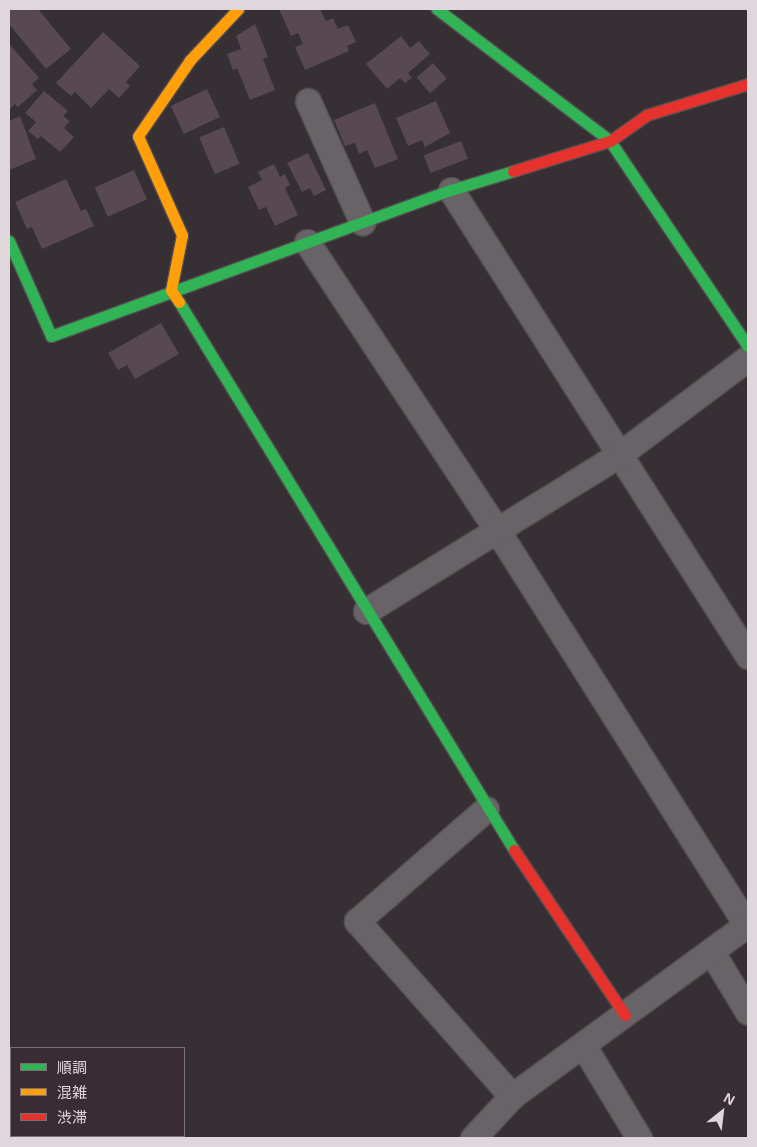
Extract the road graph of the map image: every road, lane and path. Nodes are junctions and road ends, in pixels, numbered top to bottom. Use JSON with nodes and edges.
{"nodes":[{"id":1,"x":238,"y":9,"type":"edge"},
{"id":2,"x":437,"y":9,"type":"edge"},
{"id":3,"x":748,"y":84,"type":"edge"},
{"id":4,"x":308,"y":101,"type":"dead end"},
{"id":5,"x":610,"y":141,"type":"junction"},
{"id":6,"x":451,"y":190,"type":"junction"},
{"id":7,"x":362,"y":222,"type":"junction"},
{"id":8,"x":308,"y":242,"type":"junction"},
{"id":9,"x":11,"y":253,"type":"edge"},
{"id":10,"x":171,"y":290,"type":"junction"},
{"id":11,"x":748,"y":346,"type":"edge"},
{"id":12,"x":748,"y":358,"type":"edge"},
{"id":13,"x":620,"y":454,"type":"junction"},
{"id":14,"x":497,"y":530,"type":"junction"},
{"id":15,"x":366,"y":612,"type":"junction"},
{"id":16,"x":748,"y":656,"type":"edge"},
{"id":17,"x":486,"y":809,"type":"junction"},
{"id":18,"x":748,"y":924,"type":"edge"},
{"id":19,"x":711,"y":952,"type":"junction"},
{"id":20,"x":748,"y":1012,"type":"edge"},
{"id":21,"x":625,"y":1015,"type":"junction"},
{"id":22,"x":583,"y":1045,"type":"junction"},
{"id":23,"x":512,"y":1096,"type":"junction"},
{"id":24,"x":473,"y":1138,"type":"edge"},
{"id":25,"x":639,"y":1138,"type":"edge"}],
"edges":[{"from":1,"to":10,"type":"street"},
{"from":2,"to":5,"type":"street"},
{"from":3,"to":5,"type":"street"},
{"from":4,"to":7,"type":"street"},
{"from":5,"to":6,"type":"street"},
{"from":5,"to":11,"type":"street"},
{"from":6,"to":7,"type":"street"},
{"from":6,"to":13,"type":"street"},
{"from":7,"to":8,"type":"street"},
{"from":8,"to":10,"type":"street"},
{"from":8,"to":14,"type":"street"},
{"from":9,"to":10,"type":"street"},
{"from":10,"to":15,"type":"street"},
{"from":12,"to":13,"type":"street"},
{"from":13,"to":14,"type":"street"},
{"from":13,"to":16,"type":"street"},
{"from":14,"to":15,"type":"street"},
{"from":14,"to":18,"type":"street"},
{"from":15,"to":17,"type":"street"},
{"from":17,"to":21,"type":"street"},
{"from":17,"to":23,"type":"street"},
{"from":18,"to":19,"type":"street"},
{"from":19,"to":20,"type":"street"},
{"from":19,"to":21,"type":"street"},
{"from":21,"to":22,"type":"street"},
{"from":22,"to":23,"type":"street"},
{"from":22,"to":25,"type":"street"},
{"from":23,"to":24,"type":"street"}]}
